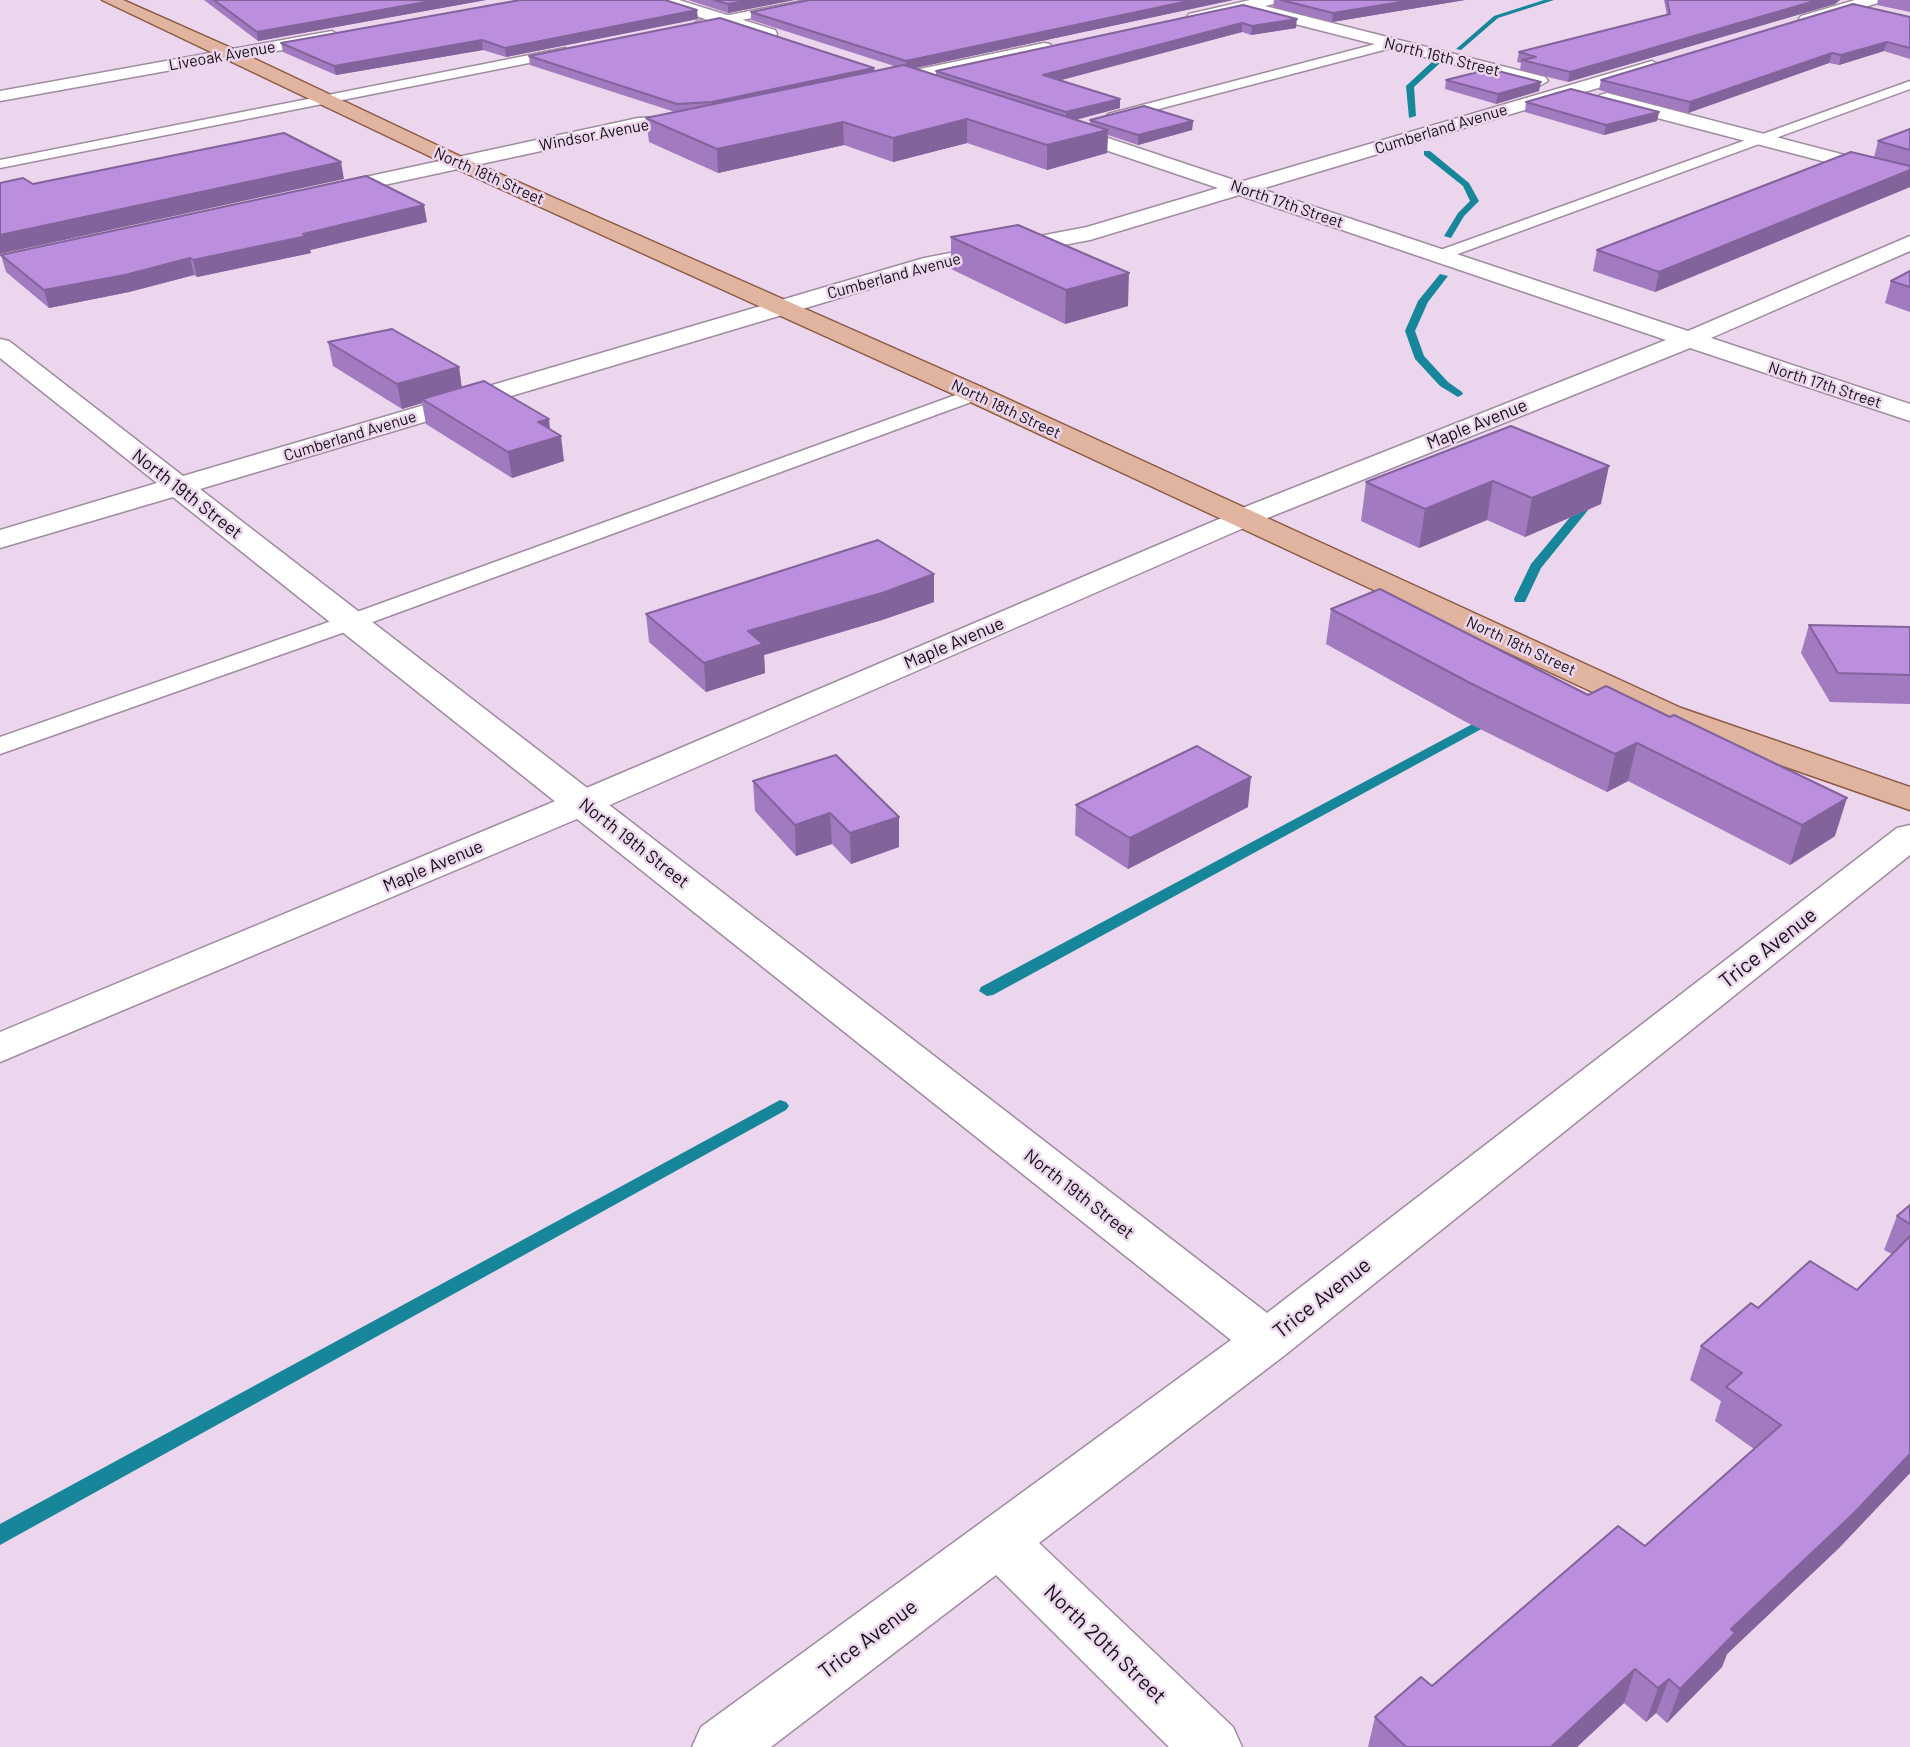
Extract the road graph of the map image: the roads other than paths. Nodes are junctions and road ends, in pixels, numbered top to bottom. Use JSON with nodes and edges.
{"nodes":[{"id":1,"x":110,"y":0,"type":"edge"},
{"id":2,"x":663,"y":0,"type":"edge"},
{"id":3,"x":825,"y":0,"type":"edge"},
{"id":4,"x":1218,"y":0,"type":"edge"},
{"id":5,"x":1272,"y":0,"type":"edge"},
{"id":6,"x":1818,"y":0,"type":"edge"},
{"id":7,"x":1245,"y":6,"type":"junction"},
{"id":8,"x":1849,"y":6,"type":"junction"},
{"id":9,"x":1879,"y":7,"type":"edge"},
{"id":10,"x":725,"y":20,"type":"junction"},
{"id":11,"x":1176,"y":21,"type":"edge"},
{"id":12,"x":1783,"y":26,"type":"edge"},
{"id":13,"x":685,"y":28,"type":"edge"},
{"id":14,"x":353,"y":32,"type":"edge"},
{"id":15,"x":788,"y":41,"type":"edge"},
{"id":16,"x":1067,"y":44,"type":"edge"},
{"id":17,"x":1391,"y":44,"type":"junction"},
{"id":18,"x":579,"y":49,"type":"edge"},
{"id":19,"x":232,"y":55,"type":"junction"},
{"id":20,"x":1678,"y":58,"type":"edge"},
{"id":21,"x":863,"y":76,"type":"edge"},
{"id":22,"x":902,"y":78,"type":"junction"},
{"id":23,"x":1910,"y":86,"type":"edge"},
{"id":24,"x":939,"y":90,"type":"edge"},
{"id":25,"x":1573,"y":90,"type":"junction"},
{"id":26,"x":0,"y":96,"type":"edge"},
{"id":27,"x":326,"y":100,"type":"junction"},
{"id":28,"x":713,"y":120,"type":"edge"},
{"id":29,"x":1038,"y":122,"type":"edge"},
{"id":30,"x":1063,"y":130,"type":"junction"},
{"id":31,"x":1760,"y":139,"type":"junction"},
{"id":32,"x":457,"y":162,"type":"junction"},
{"id":33,"x":0,"y":164,"type":"edge"},
{"id":34,"x":1910,"y":178,"type":"edge"},
{"id":35,"x":1244,"y":189,"type":"junction"},
{"id":36,"x":309,"y":195,"type":"edge"},
{"id":37,"x":1910,"y":243,"type":"edge"},
{"id":38,"x":1438,"y":256,"type":"junction"},
{"id":39,"x":782,"y":306,"type":"junction"},
{"id":40,"x":1687,"y":340,"type":"junction"},
{"id":41,"x":0,"y":346,"type":"edge"},
{"id":42,"x":975,"y":394,"type":"junction"},
{"id":43,"x":1910,"y":413,"type":"edge"},
{"id":44,"x":178,"y":487,"type":"junction"},
{"id":45,"x":1245,"y":517,"type":"junction"},
{"id":46,"x":0,"y":539,"type":"edge"},
{"id":47,"x":352,"y":622,"type":"junction"},
{"id":48,"x":0,"y":746,"type":"edge"},
{"id":49,"x":1910,"y":799,"type":"edge"},
{"id":50,"x":583,"y":803,"type":"junction"},
{"id":51,"x":1910,"y":836,"type":"edge"},
{"id":52,"x":0,"y":1048,"type":"edge"},
{"id":53,"x":1267,"y":1341,"type":"junction"},
{"id":54,"x":999,"y":1541,"type":"junction"},
{"id":55,"x":723,"y":1747,"type":"edge"},
{"id":56,"x":1212,"y":1747,"type":"edge"}],
"edges":[{"from":1,"to":19,"type":"main road","name":"North 18th Street"},
{"from":2,"to":10,"type":"street"},
{"from":3,"to":10,"type":"lane"},
{"from":4,"to":7,"type":"street","name":"North 16th Street"},
{"from":5,"to":7,"type":"street"},
{"from":6,"to":8,"type":"street"},
{"from":7,"to":11,"type":"street"},
{"from":7,"to":17,"type":"street","name":"North 16th Street"},
{"from":8,"to":9,"type":"street"},
{"from":8,"to":12,"type":"street"},
{"from":10,"to":13,"type":"lane"},
{"from":10,"to":15,"type":"street"},
{"from":14,"to":19,"type":"street","name":"Liveoak Avenue"},
{"from":16,"to":22,"type":"street"},
{"from":17,"to":25,"type":"street","name":"North 16th Street"},
{"from":17,"to":30,"type":"lane"},
{"from":18,"to":27,"type":"lane"},
{"from":19,"to":26,"type":"street","name":"Liveoak Avenue"},
{"from":19,"to":27,"type":"main road","name":"North 18th Street"},
{"from":20,"to":25,"type":"street","name":"Cumberland Avenue"},
{"from":21,"to":22,"type":"street"},
{"from":22,"to":24,"type":"street"},
{"from":23,"to":31,"type":"lane"},
{"from":25,"to":31,"type":"street","name":"North 16th Street"},
{"from":25,"to":35,"type":"street","name":"Cumberland Avenue"},
{"from":27,"to":32,"type":"main road","name":"North 18th Street"},
{"from":27,"to":33,"type":"lane"},
{"from":28,"to":32,"type":"street","name":"Windsor Avenue"},
{"from":29,"to":30,"type":"street","name":"North 17th Street"},
{"from":30,"to":35,"type":"street","name":"North 17th Street"},
{"from":31,"to":34,"type":"street","name":"North 16th Street"},
{"from":31,"to":38,"type":"lane"},
{"from":32,"to":36,"type":"street","name":"Windsor Avenue"},
{"from":32,"to":39,"type":"main road","name":"North 18th Street"},
{"from":35,"to":38,"type":"street","name":"North 17th Street"},
{"from":35,"to":39,"type":"street","name":"Cumberland Avenue"},
{"from":37,"to":40,"type":"street","name":"Maple Avenue"},
{"from":38,"to":40,"type":"street","name":"North 17th Street"},
{"from":39,"to":42,"type":"main road","name":"North 18th Street"},
{"from":39,"to":44,"type":"street","name":"Cumberland Avenue"},
{"from":40,"to":43,"type":"street","name":"North 17th Street"},
{"from":40,"to":45,"type":"street","name":"Maple Avenue"},
{"from":41,"to":44,"type":"street","name":"North 19th Street"},
{"from":42,"to":45,"type":"main road","name":"North 18th Street"},
{"from":42,"to":47,"type":"lane"},
{"from":44,"to":46,"type":"street","name":"Cumberland Avenue"},
{"from":44,"to":47,"type":"street","name":"North 19th Street"},
{"from":45,"to":49,"type":"main road","name":"North 18th Street"},
{"from":45,"to":50,"type":"street","name":"Maple Avenue"},
{"from":47,"to":48,"type":"lane"},
{"from":47,"to":50,"type":"street","name":"North 19th Street"},
{"from":50,"to":52,"type":"street","name":"Maple Avenue"},
{"from":50,"to":53,"type":"street","name":"North 19th Street"},
{"from":51,"to":53,"type":"street","name":"Trice Avenue"},
{"from":53,"to":54,"type":"street","name":"Trice Avenue"},
{"from":54,"to":55,"type":"street","name":"Trice Avenue"},
{"from":54,"to":56,"type":"street","name":"North 20th Street"}]}
